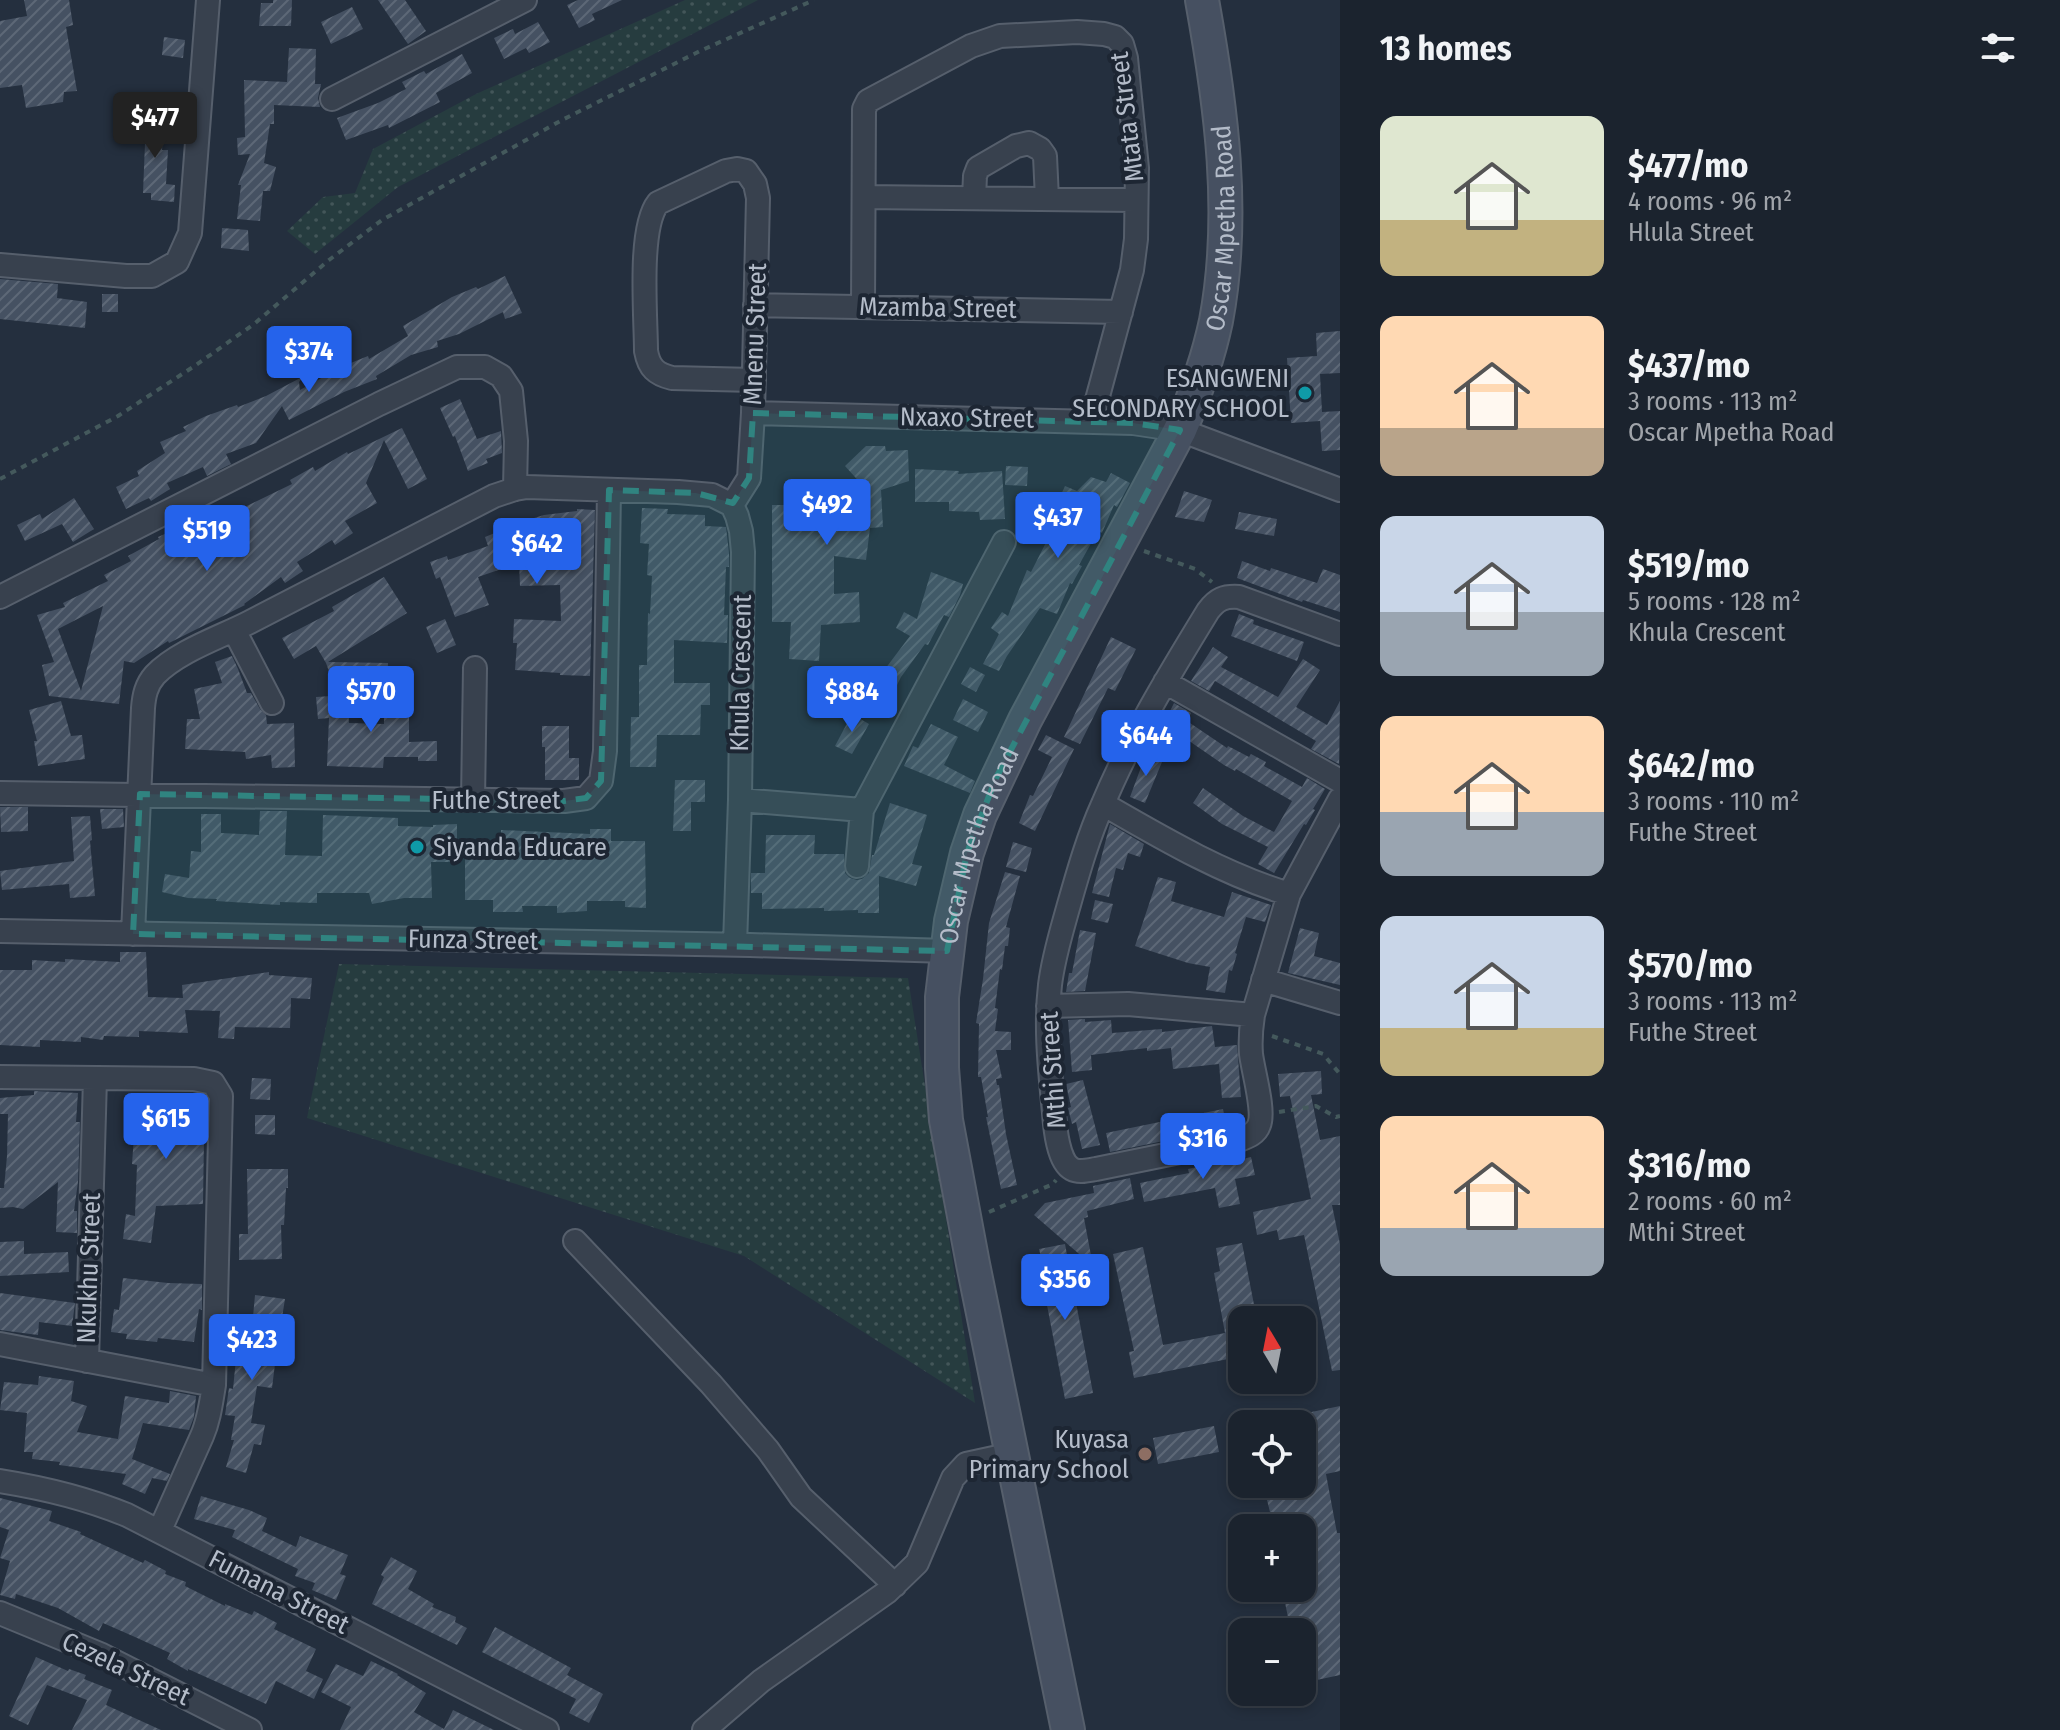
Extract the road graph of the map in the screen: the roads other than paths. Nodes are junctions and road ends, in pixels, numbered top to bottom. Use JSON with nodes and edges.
{"nodes":[{"id":1,"x":208,"y":0,"type":"edge"},
{"id":2,"x":525,"y":0,"type":"edge"},
{"id":3,"x":1202,"y":0,"type":"edge"},
{"id":4,"x":332,"y":99,"type":"dead end"},
{"id":5,"x":864,"y":197,"type":"junction"},
{"id":6,"x":974,"y":198,"type":"junction"},
{"id":7,"x":1047,"y":199,"type":"junction"},
{"id":8,"x":1136,"y":200,"type":"junction"},
{"id":9,"x":0,"y":265,"type":"edge"},
{"id":10,"x":755,"y":305,"type":"junction"},
{"id":11,"x":863,"y":307,"type":"junction"},
{"id":12,"x":1121,"y":312,"type":"junction"},
{"id":13,"x":754,"y":380,"type":"junction"},
{"id":14,"x":753,"y":413,"type":"junction"},
{"id":15,"x":1091,"y":422,"type":"junction"},
{"id":16,"x":1180,"y":430,"type":"junction"},
{"id":17,"x":515,"y":489,"type":"junction"},
{"id":18,"x":609,"y":490,"type":"junction"},
{"id":19,"x":1340,"y":490,"type":"edge"},
{"id":20,"x":732,"y":505,"type":"junction"},
{"id":21,"x":1004,"y":542,"type":"dead end"},
{"id":22,"x":0,"y":597,"type":"edge"},
{"id":23,"x":234,"y":630,"type":"junction"},
{"id":24,"x":1340,"y":634,"type":"edge"},
{"id":25,"x":475,"y":668,"type":"dead end"},
{"id":26,"x":1165,"y":682,"type":"junction"},
{"id":27,"x":272,"y":703,"type":"dead end"},
{"id":28,"x":1340,"y":781,"type":"edge"},
{"id":29,"x":0,"y":793,"type":"edge"},
{"id":30,"x":140,"y":794,"type":"junction"},
{"id":31,"x":1340,"y":799,"type":"edge"},
{"id":32,"x":473,"y":800,"type":"junction"},
{"id":33,"x":740,"y":800,"type":"junction"},
{"id":34,"x":1103,"y":804,"type":"junction"},
{"id":35,"x":862,"y":810,"type":"junction"},
{"id":36,"x":857,"y":866,"type":"dead end"},
{"id":37,"x":1289,"y":894,"type":"junction"},
{"id":38,"x":0,"y":931,"type":"edge"},
{"id":39,"x":133,"y":934,"type":"junction"},
{"id":40,"x":735,"y":944,"type":"junction"},
{"id":41,"x":947,"y":951,"type":"junction"},
{"id":42,"x":1263,"y":980,"type":"junction"},
{"id":43,"x":1340,"y":1003,"type":"edge"},
{"id":44,"x":1048,"y":1006,"type":"junction"},
{"id":45,"x":1252,"y":1022,"type":"junction"},
{"id":46,"x":0,"y":1077,"type":"edge"},
{"id":47,"x":95,"y":1078,"type":"junction"},
{"id":48,"x":575,"y":1241,"type":"dead end"},
{"id":49,"x":0,"y":1344,"type":"edge"},
{"id":50,"x":87,"y":1361,"type":"junction"},
{"id":51,"x":214,"y":1385,"type":"junction"},
{"id":52,"x":1012,"y":1454,"type":"junction"},
{"id":53,"x":0,"y":1481,"type":"edge"},
{"id":54,"x":160,"y":1530,"type":"junction"},
{"id":55,"x":895,"y":1585,"type":"junction"},
{"id":56,"x":0,"y":1613,"type":"edge"},
{"id":57,"x":250,"y":1730,"type":"edge"},
{"id":58,"x":547,"y":1730,"type":"edge"},
{"id":59,"x":704,"y":1730,"type":"edge"},
{"id":60,"x":1068,"y":1730,"type":"edge"}],
"edges":[{"from":1,"to":9,"type":"street"},
{"from":2,"to":4,"type":"street"},
{"from":3,"to":16,"type":"street","name":"Oscar Mpetha Road"},
{"from":5,"to":6,"type":"street"},
{"from":5,"to":8,"type":"street","name":"Mtata Street"},
{"from":5,"to":11,"type":"street","name":"Mtata Street"},
{"from":6,"to":7,"type":"street"},
{"from":6,"to":7,"type":"street"},
{"from":7,"to":8,"type":"street"},
{"from":8,"to":12,"type":"street","name":"Mtata Street"},
{"from":10,"to":11,"type":"street","name":"Mzamba Street"},
{"from":10,"to":13,"type":"street","name":"Mnenu Street"},
{"from":10,"to":13,"type":"street","name":"Mnenu Street"},
{"from":11,"to":12,"type":"street","name":"Mzamba Street"},
{"from":12,"to":15,"type":"street","name":"Mtata Street"},
{"from":13,"to":14,"type":"street","name":"Mnenu Street"},
{"from":14,"to":15,"type":"street","name":"Nxaxo Street"},
{"from":14,"to":20,"type":"street","name":"Mnenu Street"},
{"from":15,"to":16,"type":"street","name":"Nxaxo Street"},
{"from":16,"to":19,"type":"street","name":"Nxaxo Street"},
{"from":16,"to":41,"type":"street","name":"Oscar Mpetha Road"},
{"from":17,"to":18,"type":"street"},
{"from":17,"to":22,"type":"street"},
{"from":17,"to":23,"type":"street"},
{"from":18,"to":20,"type":"street"},
{"from":18,"to":32,"type":"street","name":"Futhe Street"},
{"from":20,"to":33,"type":"street","name":"Khula Crescent"},
{"from":21,"to":35,"type":"street"},
{"from":23,"to":27,"type":"street"},
{"from":23,"to":30,"type":"street"},
{"from":24,"to":26,"type":"street","name":"Mthi Street"},
{"from":25,"to":32,"type":"street"},
{"from":26,"to":28,"type":"street"},
{"from":26,"to":34,"type":"street","name":"Mthi Street"},
{"from":29,"to":30,"type":"street","name":"Futhe Street"},
{"from":30,"to":32,"type":"street","name":"Futhe Street"},
{"from":30,"to":39,"type":"street"},
{"from":31,"to":37,"type":"street"},
{"from":33,"to":35,"type":"street"},
{"from":33,"to":40,"type":"street","name":"Khula Crescent"},
{"from":34,"to":37,"type":"street"},
{"from":34,"to":44,"type":"street","name":"Mthi Street"},
{"from":35,"to":36,"type":"street"},
{"from":37,"to":42,"type":"street"},
{"from":38,"to":39,"type":"street","name":"Funza Street"},
{"from":39,"to":40,"type":"street","name":"Funza Street"},
{"from":40,"to":41,"type":"street","name":"Funza Street"},
{"from":41,"to":52,"type":"street","name":"Oscar Mpetha Road"},
{"from":42,"to":43,"type":"street"},
{"from":42,"to":45,"type":"street"},
{"from":44,"to":45,"type":"street"},
{"from":44,"to":45,"type":"street","name":"Mthi Street"},
{"from":46,"to":47,"type":"street"},
{"from":47,"to":50,"type":"street","name":"Nkukhu Street"},
{"from":47,"to":51,"type":"street"},
{"from":48,"to":55,"type":"street"},
{"from":49,"to":50,"type":"street"},
{"from":50,"to":51,"type":"street"},
{"from":51,"to":54,"type":"street"},
{"from":52,"to":55,"type":"street"},
{"from":52,"to":60,"type":"street","name":"Oscar Mpetha Road"},
{"from":53,"to":54,"type":"street","name":"Fumana Street"},
{"from":54,"to":58,"type":"street","name":"Fumana Street"},
{"from":55,"to":59,"type":"street"},
{"from":56,"to":57,"type":"street","name":"Cezela Street"}]}
